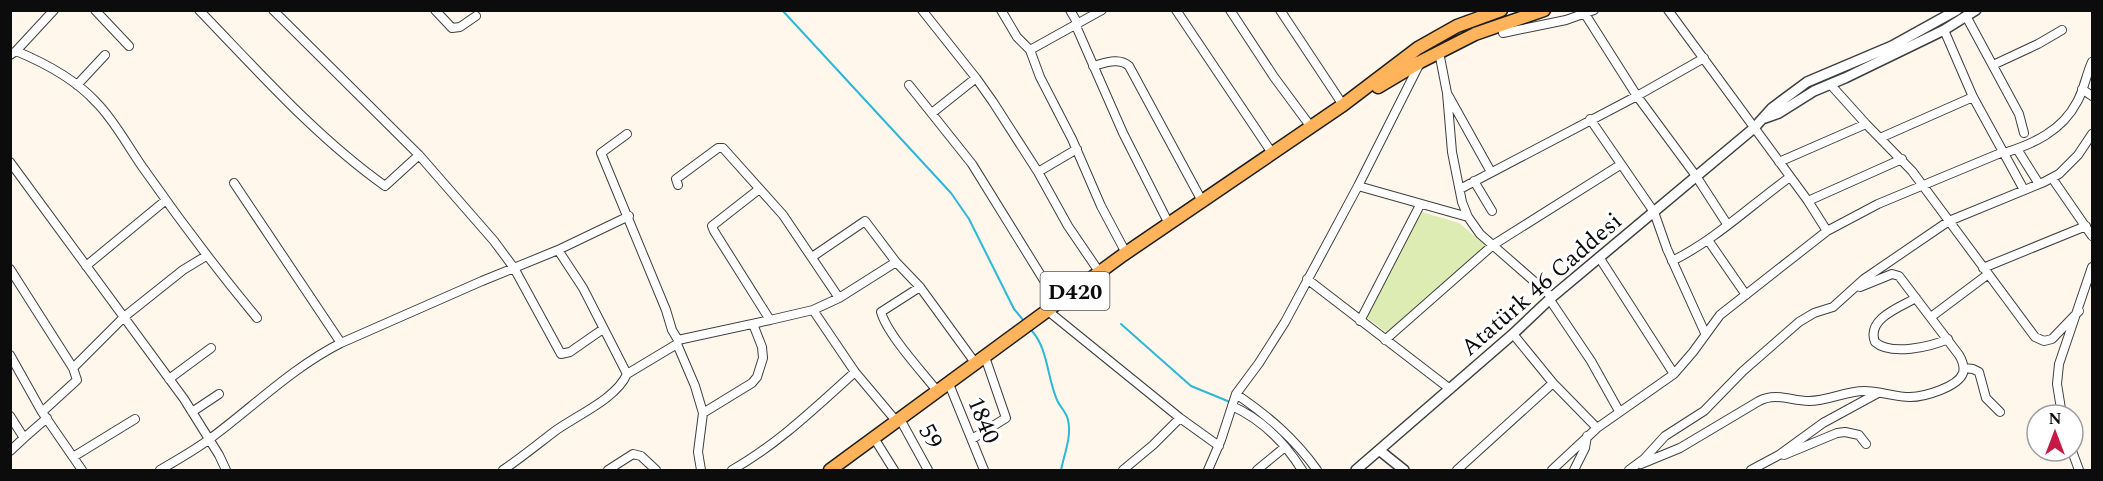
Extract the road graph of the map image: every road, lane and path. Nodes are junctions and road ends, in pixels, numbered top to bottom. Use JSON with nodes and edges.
{"nodes":[{"id":1,"x":54,"y":10,"type":"edge"},
{"id":2,"x":95,"y":10,"type":"edge"},
{"id":3,"x":199,"y":10,"type":"edge"},
{"id":4,"x":273,"y":10,"type":"edge"},
{"id":5,"x":435,"y":10,"type":"edge"},
{"id":6,"x":922,"y":10,"type":"edge"},
{"id":7,"x":1001,"y":10,"type":"edge"},
{"id":8,"x":1070,"y":10,"type":"edge"},
{"id":9,"x":1102,"y":10,"type":"edge"},
{"id":10,"x":1176,"y":10,"type":"edge"},
{"id":11,"x":1230,"y":10,"type":"edge"},
{"id":12,"x":1280,"y":10,"type":"edge"},
{"id":13,"x":1501,"y":10,"type":"edge"},
{"id":14,"x":1544,"y":10,"type":"edge"},
{"id":15,"x":1594,"y":10,"type":"edge"},
{"id":16,"x":1668,"y":10,"type":"edge"},
{"id":17,"x":1976,"y":10,"type":"edge"},
{"id":18,"x":1953,"y":12,"type":"edge"},
{"id":19,"x":1585,"y":14,"type":"junction"},
{"id":20,"x":476,"y":16,"type":"dead end"},
{"id":21,"x":1966,"y":16,"type":"junction"},
{"id":22,"x":1077,"y":25,"type":"junction"},
{"id":23,"x":1944,"y":30,"type":"junction"},
{"id":24,"x":2062,"y":30,"type":"dead end"},
{"id":25,"x":1503,"y":33,"type":"dead end"},
{"id":26,"x":129,"y":45,"type":"dead end"},
{"id":27,"x":1030,"y":50,"type":"junction"},
{"id":28,"x":1439,"y":52,"type":"junction"},
{"id":29,"x":13,"y":53,"type":"edge"},
{"id":30,"x":105,"y":55,"type":"dead end"},
{"id":31,"x":1704,"y":58,"type":"junction"},
{"id":32,"x":1420,"y":62,"type":"junction"},
{"id":33,"x":2092,"y":62,"type":"edge"},
{"id":34,"x":1994,"y":65,"type":"junction"},
{"id":35,"x":1093,"y":66,"type":"junction"},
{"id":36,"x":976,"y":78,"type":"junction"},
{"id":37,"x":1830,"y":84,"type":"junction"},
{"id":38,"x":77,"y":85,"type":"junction"},
{"id":39,"x":909,"y":85,"type":"dead end"},
{"id":40,"x":2082,"y":89,"type":"junction"},
{"id":41,"x":1447,"y":93,"type":"junction"},
{"id":42,"x":1637,"y":96,"type":"junction"},
{"id":43,"x":2092,"y":96,"type":"edge"},
{"id":44,"x":1973,"y":97,"type":"junction"},
{"id":45,"x":1343,"y":105,"type":"junction"},
{"id":46,"x":933,"y":113,"type":"junction"},
{"id":47,"x":1325,"y":117,"type":"junction"},
{"id":48,"x":1590,"y":119,"type":"junction"},
{"id":49,"x":1764,"y":119,"type":"junction"},
{"id":50,"x":1866,"y":124,"type":"junction"},
{"id":51,"x":1311,"y":127,"type":"junction"},
{"id":52,"x":1754,"y":128,"type":"junction"},
{"id":53,"x":2024,"y":133,"type":"dead end"},
{"id":54,"x":627,"y":134,"type":"dead end"},
{"id":55,"x":2092,"y":134,"type":"edge"},
{"id":56,"x":1880,"y":138,"type":"junction"},
{"id":57,"x":1077,"y":149,"type":"junction"},
{"id":58,"x":2017,"y":149,"type":"junction"},
{"id":59,"x":1272,"y":153,"type":"junction"},
{"id":60,"x":2004,"y":153,"type":"junction"},
{"id":61,"x":419,"y":155,"type":"junction"},
{"id":62,"x":1902,"y":159,"type":"junction"},
{"id":63,"x":10,"y":162,"type":"edge"},
{"id":64,"x":1779,"y":162,"type":"junction"},
{"id":65,"x":1620,"y":165,"type":"junction"},
{"id":66,"x":1038,"y":172,"type":"junction"},
{"id":67,"x":1491,"y":172,"type":"junction"},
{"id":68,"x":1696,"y":176,"type":"junction"},
{"id":69,"x":1790,"y":177,"type":"junction"},
{"id":70,"x":2052,"y":178,"type":"junction"},
{"id":71,"x":1474,"y":181,"type":"junction"},
{"id":72,"x":234,"y":183,"type":"dead end"},
{"id":73,"x":2039,"y":184,"type":"junction"},
{"id":74,"x":678,"y":185,"type":"dead end"},
{"id":75,"x":1923,"y":185,"type":"junction"},
{"id":76,"x":1358,"y":186,"type":"junction"},
{"id":77,"x":1460,"y":189,"type":"junction"},
{"id":78,"x":2025,"y":189,"type":"junction"},
{"id":79,"x":758,"y":190,"type":"junction"},
{"id":80,"x":166,"y":200,"type":"junction"},
{"id":81,"x":1202,"y":201,"type":"junction"},
{"id":82,"x":1808,"y":201,"type":"junction"},
{"id":83,"x":1420,"y":205,"type":"junction"},
{"id":84,"x":1492,"y":211,"type":"dead end"},
{"id":85,"x":1654,"y":212,"type":"junction"},
{"id":86,"x":628,"y":216,"type":"junction"},
{"id":87,"x":1468,"y":217,"type":"junction"},
{"id":88,"x":1949,"y":221,"type":"junction"},
{"id":89,"x":1169,"y":224,"type":"junction"},
{"id":90,"x":1727,"y":224,"type":"junction"},
{"id":91,"x":2086,"y":226,"type":"junction"},
{"id":92,"x":1827,"y":231,"type":"junction"},
{"id":93,"x":2092,"y":236,"type":"edge"},
{"id":94,"x":1708,"y":240,"type":"junction"},
{"id":95,"x":1493,"y":245,"type":"junction"},
{"id":96,"x":558,"y":250,"type":"junction"},
{"id":97,"x":1126,"y":253,"type":"junction"},
{"id":98,"x":206,"y":256,"type":"junction"},
{"id":99,"x":812,"y":257,"type":"junction"},
{"id":100,"x":1599,"y":257,"type":"junction"},
{"id":101,"x":1672,"y":261,"type":"junction"},
{"id":102,"x":896,"y":262,"type":"junction"},
{"id":103,"x":86,"y":266,"type":"junction"},
{"id":104,"x":514,"y":267,"type":"junction"},
{"id":105,"x":2092,"y":267,"type":"edge"},
{"id":106,"x":10,"y":269,"type":"edge"},
{"id":107,"x":1985,"y":271,"type":"junction"},
{"id":108,"x":1100,"y":273,"type":"junction"},
{"id":109,"x":1307,"y":279,"type":"junction"},
{"id":110,"x":14,"y":281,"type":"edge"},
{"id":111,"x":920,"y":286,"type":"junction"},
{"id":112,"x":1848,"y":294,"type":"junction"},
{"id":113,"x":1746,"y":295,"type":"junction"},
{"id":114,"x":839,"y":298,"type":"junction"},
{"id":115,"x":1551,"y":298,"type":"junction"},
{"id":116,"x":1916,"y":298,"type":"junction"},
{"id":117,"x":1058,"y":303,"type":"junction"},
{"id":118,"x":813,"y":310,"type":"junction"},
{"id":119,"x":1048,"y":311,"type":"junction"},
{"id":120,"x":2079,"y":311,"type":"junction"},
{"id":121,"x":124,"y":317,"type":"junction"},
{"id":122,"x":1931,"y":317,"type":"junction"},
{"id":123,"x":257,"y":318,"type":"dead end"},
{"id":124,"x":770,"y":320,"type":"junction"},
{"id":125,"x":1360,"y":321,"type":"junction"},
{"id":126,"x":753,"y":324,"type":"junction"},
{"id":127,"x":603,"y":329,"type":"junction"},
{"id":128,"x":1705,"y":333,"type":"junction"},
{"id":129,"x":1513,"y":334,"type":"junction"},
{"id":130,"x":1948,"y":339,"type":"junction"},
{"id":131,"x":1385,"y":340,"type":"junction"},
{"id":132,"x":677,"y":342,"type":"junction"},
{"id":133,"x":341,"y":343,"type":"junction"},
{"id":134,"x":211,"y":348,"type":"dead end"},
{"id":135,"x":10,"y":356,"type":"edge"},
{"id":136,"x":981,"y":361,"type":"junction"},
{"id":137,"x":73,"y":368,"type":"junction"},
{"id":138,"x":1964,"y":368,"type":"junction"},
{"id":139,"x":855,"y":372,"type":"junction"},
{"id":140,"x":627,"y":374,"type":"junction"},
{"id":141,"x":1674,"y":374,"type":"junction"},
{"id":142,"x":169,"y":379,"type":"junction"},
{"id":143,"x":1553,"y":383,"type":"junction"},
{"id":144,"x":949,"y":384,"type":"junction"},
{"id":145,"x":1449,"y":389,"type":"junction"},
{"id":146,"x":938,"y":392,"type":"junction"},
{"id":147,"x":1878,"y":393,"type":"junction"},
{"id":148,"x":219,"y":394,"type":"dead end"},
{"id":149,"x":1236,"y":394,"type":"junction"},
{"id":150,"x":2060,"y":403,"type":"edge"},
{"id":151,"x":1232,"y":406,"type":"junction"},
{"id":152,"x":1619,"y":411,"type":"junction"},
{"id":153,"x":192,"y":412,"type":"junction"},
{"id":154,"x":2000,"y":412,"type":"dead end"},
{"id":155,"x":703,"y":413,"type":"junction"},
{"id":156,"x":44,"y":415,"type":"junction"},
{"id":157,"x":10,"y":416,"type":"edge"},
{"id":158,"x":1180,"y":418,"type":"junction"},
{"id":159,"x":135,"y":419,"type":"dead end"},
{"id":160,"x":898,"y":421,"type":"junction"},
{"id":161,"x":1597,"y":428,"type":"junction"},
{"id":162,"x":1587,"y":436,"type":"junction"},
{"id":163,"x":24,"y":438,"type":"junction"},
{"id":164,"x":874,"y":438,"type":"junction"},
{"id":165,"x":972,"y":439,"type":"junction"},
{"id":166,"x":209,"y":440,"type":"junction"},
{"id":167,"x":1866,"y":444,"type":"dead end"},
{"id":168,"x":1219,"y":446,"type":"junction"},
{"id":169,"x":1285,"y":447,"type":"junction"},
{"id":170,"x":1379,"y":450,"type":"junction"},
{"id":171,"x":10,"y":451,"type":"edge"},
{"id":172,"x":73,"y":457,"type":"junction"},
{"id":173,"x":1768,"y":462,"type":"junction"},
{"id":174,"x":1632,"y":468,"type":"edge"},
{"id":175,"x":82,"y":471,"type":"edge"},
{"id":176,"x":160,"y":471,"type":"edge"},
{"id":177,"x":226,"y":471,"type":"edge"},
{"id":178,"x":503,"y":471,"type":"edge"},
{"id":179,"x":608,"y":471,"type":"edge"},
{"id":180,"x":656,"y":471,"type":"edge"},
{"id":181,"x":701,"y":471,"type":"edge"},
{"id":182,"x":732,"y":471,"type":"edge"},
{"id":183,"x":830,"y":471,"type":"edge"},
{"id":184,"x":894,"y":471,"type":"edge"},
{"id":185,"x":928,"y":471,"type":"edge"},
{"id":186,"x":984,"y":471,"type":"edge"},
{"id":187,"x":1123,"y":471,"type":"edge"},
{"id":188,"x":1208,"y":471,"type":"edge"},
{"id":189,"x":1257,"y":471,"type":"edge"},
{"id":190,"x":1302,"y":471,"type":"edge"},
{"id":191,"x":1317,"y":471,"type":"edge"},
{"id":192,"x":1356,"y":471,"type":"edge"},
{"id":193,"x":1404,"y":471,"type":"edge"},
{"id":194,"x":1457,"y":471,"type":"edge"},
{"id":195,"x":1552,"y":471,"type":"edge"},
{"id":196,"x":1574,"y":471,"type":"edge"},
{"id":197,"x":1751,"y":471,"type":"edge"}],
"edges":[{"from":1,"to":29,"type":"street"},
{"from":2,"to":26,"type":"street"},
{"from":3,"to":61,"type":"street"},
{"from":4,"to":61,"type":"street"},
{"from":5,"to":20,"type":"street"},
{"from":6,"to":36,"type":"street"},
{"from":7,"to":27,"type":"street"},
{"from":8,"to":22,"type":"street"},
{"from":9,"to":22,"type":"street"},
{"from":10,"to":59,"type":"street"},
{"from":11,"to":51,"type":"street"},
{"from":12,"to":45,"type":"street"},
{"from":13,"to":45,"type":"main road","number":"D420"},
{"from":14,"to":28,"type":"main road","number":"D420"},
{"from":15,"to":19,"type":"street"},
{"from":16,"to":31,"type":"street"},
{"from":17,"to":21,"type":"street"},
{"from":18,"to":49,"type":"street"},
{"from":19,"to":25,"type":"street"},
{"from":19,"to":42,"type":"street"},
{"from":21,"to":23,"type":"street"},
{"from":21,"to":34,"type":"street"},
{"from":22,"to":27,"type":"street"},
{"from":22,"to":35,"type":"street"},
{"from":23,"to":37,"type":"street"},
{"from":23,"to":44,"type":"street"},
{"from":24,"to":34,"type":"street"},
{"from":27,"to":57,"type":"street"},
{"from":28,"to":32,"type":"main road","number":"D420"},
{"from":28,"to":41,"type":"street"},
{"from":29,"to":38,"type":"street"},
{"from":30,"to":38,"type":"street"},
{"from":31,"to":42,"type":"street"},
{"from":31,"to":52,"type":"street"},
{"from":32,"to":47,"type":"main road","number":"D420"},
{"from":32,"to":76,"type":"street"},
{"from":33,"to":40,"type":"street"},
{"from":34,"to":53,"type":"street"},
{"from":35,"to":81,"type":"street"},
{"from":35,"to":89,"type":"street"},
{"from":36,"to":46,"type":"street"},
{"from":36,"to":66,"type":"street"},
{"from":37,"to":49,"type":"street"},
{"from":37,"to":50,"type":"street"},
{"from":38,"to":80,"type":"street"},
{"from":39,"to":46,"type":"street"},
{"from":40,"to":43,"type":"street"},
{"from":40,"to":58,"type":"street"},
{"from":41,"to":67,"type":"street"},
{"from":41,"to":77,"type":"street"},
{"from":42,"to":48,"type":"street"},
{"from":42,"to":68,"type":"street"},
{"from":44,"to":56,"type":"street"},
{"from":44,"to":60,"type":"street"},
{"from":45,"to":47,"type":"main road","number":"D420"},
{"from":46,"to":117,"type":"street"},
{"from":47,"to":51,"type":"main road","number":"D420"},
{"from":48,"to":65,"type":"street"},
{"from":48,"to":67,"type":"street"},
{"from":49,"to":52,"type":"street","name":"Atatürk 46 Caddesi"},
{"from":50,"to":56,"type":"street"},
{"from":50,"to":64,"type":"street"},
{"from":51,"to":59,"type":"main road","number":"D420"},
{"from":52,"to":64,"type":"street"},
{"from":52,"to":68,"type":"street","name":"Atatürk 46 Caddesi"},
{"from":54,"to":86,"type":"street"},
{"from":55,"to":70,"type":"street"},
{"from":56,"to":62,"type":"street"},
{"from":57,"to":66,"type":"street"},
{"from":57,"to":97,"type":"street"},
{"from":58,"to":60,"type":"street"},
{"from":58,"to":73,"type":"street"},
{"from":59,"to":81,"type":"main road","number":"D420"},
{"from":60,"to":75,"type":"street"},
{"from":60,"to":78,"type":"street"},
{"from":61,"to":104,"type":"street"},
{"from":62,"to":75,"type":"street"},
{"from":62,"to":82,"type":"street"},
{"from":63,"to":103,"type":"street"},
{"from":64,"to":69,"type":"street"},
{"from":65,"to":85,"type":"street"},
{"from":65,"to":95,"type":"street"},
{"from":66,"to":108,"type":"street"},
{"from":67,"to":71,"type":"street"},
{"from":68,"to":85,"type":"street","name":"Atatürk 46 Caddesi"},
{"from":68,"to":90,"type":"street"},
{"from":69,"to":82,"type":"street"},
{"from":69,"to":90,"type":"street"},
{"from":70,"to":73,"type":"street"},
{"from":70,"to":91,"type":"street"},
{"from":71,"to":77,"type":"street"},
{"from":71,"to":84,"type":"street"},
{"from":72,"to":133,"type":"street"},
{"from":73,"to":78,"type":"street"},
{"from":74,"to":79,"type":"street"},
{"from":75,"to":88,"type":"street"},
{"from":75,"to":92,"type":"street"},
{"from":76,"to":83,"type":"street"},
{"from":76,"to":109,"type":"street"},
{"from":77,"to":87,"type":"street"},
{"from":78,"to":88,"type":"street"},
{"from":79,"to":99,"type":"street"},
{"from":79,"to":124,"type":"street"},
{"from":80,"to":98,"type":"street"},
{"from":80,"to":103,"type":"street"},
{"from":81,"to":89,"type":"main road","number":"D420"},
{"from":82,"to":92,"type":"street"},
{"from":83,"to":87,"type":"street"},
{"from":83,"to":125,"type":"street"},
{"from":85,"to":100,"type":"street","name":"Atatürk 46 Caddesi"},
{"from":85,"to":101,"type":"street"},
{"from":86,"to":96,"type":"street"},
{"from":86,"to":132,"type":"street"},
{"from":87,"to":95,"type":"street"},
{"from":88,"to":107,"type":"street"},
{"from":88,"to":112,"type":"street"},
{"from":89,"to":97,"type":"main road","number":"D420"},
{"from":90,"to":94,"type":"street"},
{"from":91,"to":93,"type":"street"},
{"from":91,"to":107,"type":"street"},
{"from":92,"to":113,"type":"street"},
{"from":94,"to":101,"type":"street"},
{"from":94,"to":113,"type":"street"},
{"from":95,"to":115,"type":"street"},
{"from":95,"to":131,"type":"street"},
{"from":96,"to":104,"type":"street"},
{"from":96,"to":127,"type":"street"},
{"from":97,"to":108,"type":"main road","number":"D420"},
{"from":98,"to":121,"type":"street"},
{"from":98,"to":123,"type":"street"},
{"from":99,"to":102,"type":"street"},
{"from":99,"to":114,"type":"street"},
{"from":100,"to":115,"type":"street","name":"Atatürk 46 Caddesi"},
{"from":100,"to":141,"type":"street"},
{"from":101,"to":128,"type":"street"},
{"from":102,"to":111,"type":"street"},
{"from":102,"to":114,"type":"street"},
{"from":103,"to":121,"type":"street"},
{"from":104,"to":127,"type":"street"},
{"from":104,"to":133,"type":"street"},
{"from":105,"to":120,"type":"street"},
{"from":106,"to":110,"type":"street"},
{"from":107,"to":120,"type":"street"},
{"from":107,"to":122,"type":"street"},
{"from":108,"to":117,"type":"main road","number":"D420"},
{"from":109,"to":125,"type":"street"},
{"from":109,"to":149,"type":"street"},
{"from":110,"to":137,"type":"street"},
{"from":111,"to":136,"type":"street"},
{"from":111,"to":146,"type":"street"},
{"from":112,"to":116,"type":"street"},
{"from":112,"to":174,"type":"street"},
{"from":113,"to":128,"type":"street"},
{"from":114,"to":118,"type":"street"},
{"from":115,"to":129,"type":"street","name":"Atatürk 46 Caddesi"},
{"from":115,"to":152,"type":"street"},
{"from":116,"to":122,"type":"street"},
{"from":116,"to":130,"type":"street"},
{"from":117,"to":119,"type":"main road","number":"D420"},
{"from":118,"to":124,"type":"street"},
{"from":118,"to":139,"type":"street","name":"59"},
{"from":119,"to":136,"type":"main road","number":"D420"},
{"from":119,"to":158,"type":"street"},
{"from":120,"to":150,"type":"street"},
{"from":121,"to":137,"type":"street"},
{"from":121,"to":142,"type":"street"},
{"from":122,"to":130,"type":"street"},
{"from":124,"to":126,"type":"street"},
{"from":125,"to":131,"type":"street"},
{"from":126,"to":132,"type":"street"},
{"from":126,"to":155,"type":"street"},
{"from":127,"to":140,"type":"street"},
{"from":128,"to":141,"type":"street"},
{"from":129,"to":143,"type":"street"},
{"from":129,"to":145,"type":"street","name":"Atatürk 46 Caddesi"},
{"from":130,"to":138,"type":"street"},
{"from":131,"to":145,"type":"street"},
{"from":132,"to":140,"type":"street"},
{"from":132,"to":155,"type":"street"},
{"from":133,"to":166,"type":"street"},
{"from":134,"to":142,"type":"street"},
{"from":135,"to":156,"type":"street"},
{"from":136,"to":144,"type":"main road","number":"D420"},
{"from":136,"to":165,"type":"street"},
{"from":137,"to":156,"type":"street"},
{"from":138,"to":147,"type":"street"},
{"from":138,"to":154,"type":"street"},
{"from":139,"to":160,"type":"street","name":"59"},
{"from":139,"to":182,"type":"street"},
{"from":140,"to":178,"type":"street"},
{"from":141,"to":152,"type":"street"},
{"from":142,"to":153,"type":"street"},
{"from":143,"to":161,"type":"street"},
{"from":143,"to":194,"type":"street"},
{"from":144,"to":146,"type":"main road","number":"D420"},
{"from":144,"to":165,"type":"street","name":"1840"},
{"from":145,"to":170,"type":"street","name":"Atatürk 46 Caddesi"},
{"from":146,"to":160,"type":"main road","number":"D420"},
{"from":147,"to":173,"type":"street"},
{"from":147,"to":174,"type":"street"},
{"from":148,"to":153,"type":"street"},
{"from":149,"to":151,"type":"street"},
{"from":149,"to":191,"type":"street"},
{"from":151,"to":168,"type":"street"},
{"from":151,"to":169,"type":"street"},
{"from":152,"to":161,"type":"street"},
{"from":153,"to":166,"type":"street"},
{"from":155,"to":181,"type":"street"},
{"from":156,"to":163,"type":"street"},
{"from":156,"to":172,"type":"street"},
{"from":157,"to":163,"type":"street"},
{"from":158,"to":168,"type":"street"},
{"from":158,"to":187,"type":"street"},
{"from":159,"to":172,"type":"street"},
{"from":160,"to":164,"type":"main road","number":"D420"},
{"from":160,"to":185,"type":"street","name":"59"},
{"from":161,"to":162,"type":"street"},
{"from":162,"to":195,"type":"street"},
{"from":162,"to":196,"type":"street"},
{"from":163,"to":171,"type":"street"},
{"from":164,"to":183,"type":"main road","number":"D420"},
{"from":164,"to":184,"type":"street"},
{"from":165,"to":186,"type":"street","name":"1840"},
{"from":166,"to":176,"type":"street"},
{"from":166,"to":177,"type":"street"},
{"from":167,"to":173,"type":"street"},
{"from":168,"to":188,"type":"street"},
{"from":169,"to":189,"type":"street"},
{"from":169,"to":190,"type":"street"},
{"from":170,"to":192,"type":"street","name":"Atatürk 46 Caddesi"},
{"from":170,"to":193,"type":"street"},
{"from":172,"to":175,"type":"street"},
{"from":173,"to":197,"type":"street"},
{"from":179,"to":180,"type":"street"}]}
